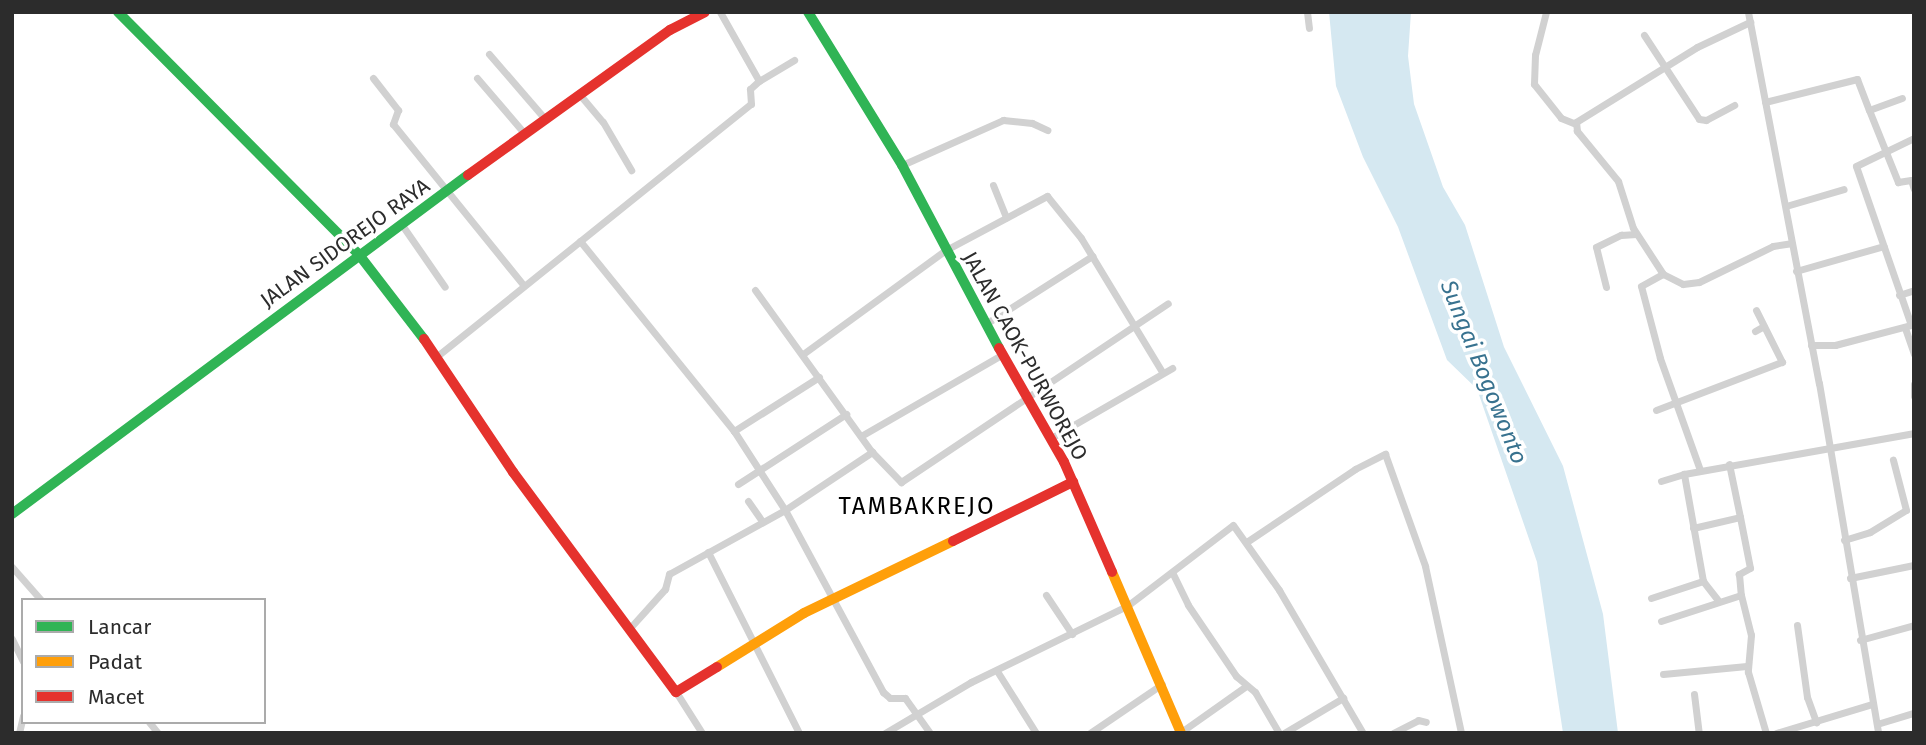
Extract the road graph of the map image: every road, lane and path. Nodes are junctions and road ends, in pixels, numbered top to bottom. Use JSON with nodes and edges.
{"nodes":[{"id":1,"x":118,"y":12,"type":"edge"},
{"id":2,"x":705,"y":12,"type":"edge"},
{"id":3,"x":720,"y":12,"type":"edge"},
{"id":4,"x":808,"y":12,"type":"edge"},
{"id":5,"x":1307,"y":12,"type":"edge"},
{"id":6,"x":1546,"y":12,"type":"edge"},
{"id":7,"x":1748,"y":12,"type":"edge"},
{"id":8,"x":1750,"y":22,"type":"junction"},
{"id":9,"x":1309,"y":28,"type":"dead end"},
{"id":10,"x":1644,"y":35,"type":"dead end"},
{"id":11,"x":489,"y":54,"type":"dead end"},
{"id":12,"x":794,"y":60,"type":"dead end"},
{"id":13,"x":1666,"y":67,"type":"junction"},
{"id":14,"x":373,"y":78,"type":"dead end"},
{"id":15,"x":477,"y":78,"type":"dead end"},
{"id":16,"x":759,"y":81,"type":"junction"},
{"id":17,"x":580,"y":95,"type":"junction"},
{"id":18,"x":1902,"y":97,"type":"dead end"},
{"id":19,"x":1765,"y":102,"type":"junction"},
{"id":20,"x":1734,"y":105,"type":"dead end"},
{"id":21,"x":1869,"y":110,"type":"junction"},
{"id":22,"x":546,"y":120,"type":"junction"},
{"id":23,"x":1576,"y":124,"type":"junction"},
{"id":24,"x":1047,"y":130,"type":"dead end"},
{"id":25,"x":525,"y":134,"type":"junction"},
{"id":26,"x":1914,"y":138,"type":"edge"},
{"id":27,"x":1885,"y":151,"type":"junction"},
{"id":28,"x":902,"y":165,"type":"junction"},
{"id":29,"x":631,"y":170,"type":"dead end"},
{"id":30,"x":993,"y":185,"type":"dead end"},
{"id":31,"x":1844,"y":189,"type":"dead end"},
{"id":32,"x":1914,"y":189,"type":"edge"},
{"id":33,"x":447,"y":193,"type":"junction"},
{"id":34,"x":1786,"y":206,"type":"junction"},
{"id":35,"x":1006,"y":218,"type":"junction"},
{"id":36,"x":402,"y":225,"type":"junction"},
{"id":37,"x":1636,"y":234,"type":"junction"},
{"id":38,"x":580,"y":241,"type":"junction"},
{"id":39,"x":1791,"y":243,"type":"junction"},
{"id":40,"x":1884,"y":246,"type":"junction"},
{"id":41,"x":944,"y":251,"type":"junction"},
{"id":42,"x":360,"y":256,"type":"junction"},
{"id":43,"x":1092,"y":256,"type":"junction"},
{"id":44,"x":1796,"y":271,"type":"junction"},
{"id":45,"x":1663,"y":274,"type":"junction"},
{"id":46,"x":524,"y":286,"type":"junction"},
{"id":47,"x":445,"y":287,"type":"dead end"},
{"id":48,"x":1606,"y":287,"type":"dead end"},
{"id":49,"x":755,"y":290,"type":"dead end"},
{"id":50,"x":1914,"y":290,"type":"edge"},
{"id":51,"x":1899,"y":295,"type":"junction"},
{"id":52,"x":1168,"y":303,"type":"dead end"},
{"id":53,"x":1756,"y":310,"type":"dead end"},
{"id":54,"x":986,"y":323,"type":"junction"},
{"id":55,"x":1764,"y":326,"type":"junction"},
{"id":56,"x":1135,"y":327,"type":"junction"},
{"id":57,"x":1905,"y":328,"type":"junction"},
{"id":58,"x":1755,"y":331,"type":"dead end"},
{"id":59,"x":1811,"y":345,"type":"junction"},
{"id":60,"x":1913,"y":350,"type":"edge"},
{"id":61,"x":803,"y":354,"type":"junction"},
{"id":62,"x":1003,"y":354,"type":"junction"},
{"id":63,"x":436,"y":357,"type":"junction"},
{"id":64,"x":1172,"y":368,"type":"dead end"},
{"id":65,"x":1162,"y":372,"type":"junction"},
{"id":66,"x":819,"y":377,"type":"junction"},
{"id":67,"x":1914,"y":384,"type":"edge"},
{"id":68,"x":1914,"y":396,"type":"edge"},
{"id":69,"x":1027,"y":397,"type":"junction"},
{"id":70,"x":1678,"y":403,"type":"junction"},
{"id":71,"x":1656,"y":410,"type":"dead end"},
{"id":72,"x":846,"y":414,"type":"junction"},
{"id":73,"x":734,"y":431,"type":"junction"},
{"id":74,"x":1914,"y":433,"type":"edge"},
{"id":75,"x":861,"y":436,"type":"junction"},
{"id":76,"x":1051,"y":438,"type":"junction"},
{"id":77,"x":1829,"y":447,"type":"junction"},
{"id":78,"x":872,"y":452,"type":"junction"},
{"id":79,"x":1893,"y":460,"type":"dead end"},
{"id":80,"x":1729,"y":464,"type":"junction"},
{"id":81,"x":1700,"y":470,"type":"junction"},
{"id":82,"x":761,"y":471,"type":"junction"},
{"id":83,"x":1684,"y":474,"type":"junction"},
{"id":84,"x":1661,"y":481,"type":"dead end"},
{"id":85,"x":1073,"y":482,"type":"junction"},
{"id":86,"x":738,"y":484,"type":"dead end"},
{"id":87,"x":748,"y":501,"type":"dead end"},
{"id":88,"x":1910,"y":503,"type":"edge"},
{"id":89,"x":785,"y":510,"type":"junction"},
{"id":90,"x":12,"y":514,"type":"edge"},
{"id":91,"x":1740,"y":517,"type":"junction"},
{"id":92,"x":762,"y":522,"type":"junction"},
{"id":93,"x":1693,"y":528,"type":"junction"},
{"id":94,"x":1844,"y":540,"type":"junction"},
{"id":95,"x":1248,"y":541,"type":"junction"},
{"id":96,"x":708,"y":552,"type":"junction"},
{"id":97,"x":1914,"y":565,"type":"edge"},
{"id":98,"x":12,"y":567,"type":"edge"},
{"id":99,"x":1173,"y":574,"type":"junction"},
{"id":100,"x":1850,"y":578,"type":"junction"},
{"id":101,"x":1703,"y":581,"type":"junction"},
{"id":102,"x":1741,"y":594,"type":"junction"},
{"id":103,"x":1046,"y":595,"type":"dead end"},
{"id":104,"x":1651,"y":597,"type":"dead end"},
{"id":105,"x":39,"y":598,"type":"edge"},
{"id":106,"x":1717,"y":599,"type":"junction"},
{"id":107,"x":834,"y":600,"type":"junction"},
{"id":108,"x":1127,"y":606,"type":"junction"},
{"id":109,"x":1661,"y":621,"type":"dead end"},
{"id":110,"x":1797,"y":625,"type":"dead end"},
{"id":111,"x":1914,"y":625,"type":"edge"},
{"id":112,"x":629,"y":629,"type":"junction"},
{"id":113,"x":1072,"y":634,"type":"junction"},
{"id":114,"x":12,"y":639,"type":"edge"},
{"id":115,"x":1860,"y":640,"type":"junction"},
{"id":116,"x":754,"y":642,"type":"junction"},
{"id":117,"x":21,"y":658,"type":"edge"},
{"id":118,"x":1748,"y":666,"type":"junction"},
{"id":119,"x":998,"y":671,"type":"junction"},
{"id":120,"x":1663,"y":674,"type":"dead end"},
{"id":121,"x":1162,"y":684,"type":"junction"},
{"id":122,"x":1246,"y":686,"type":"junction"},
{"id":123,"x":677,"y":691,"type":"junction"},
{"id":124,"x":1694,"y":694,"type":"dead end"},
{"id":125,"x":1343,"y":698,"type":"junction"},
{"id":126,"x":1872,"y":704,"type":"junction"},
{"id":127,"x":1914,"y":713,"type":"edge"},
{"id":128,"x":916,"y":715,"type":"junction"},
{"id":129,"x":1426,"y":722,"type":"dead end"},
{"id":130,"x":1816,"y":722,"type":"junction"},
{"id":131,"x":1877,"y":724,"type":"junction"},
{"id":132,"x":1181,"y":732,"type":"edge"},
{"id":133,"x":702,"y":733,"type":"edge"},
{"id":134,"x":799,"y":733,"type":"edge"},
{"id":135,"x":885,"y":733,"type":"edge"},
{"id":136,"x":930,"y":733,"type":"edge"},
{"id":137,"x":1035,"y":733,"type":"edge"},
{"id":138,"x":1090,"y":733,"type":"edge"},
{"id":139,"x":1279,"y":733,"type":"edge"},
{"id":140,"x":1284,"y":733,"type":"edge"},
{"id":141,"x":1363,"y":733,"type":"edge"},
{"id":142,"x":1393,"y":733,"type":"edge"},
{"id":143,"x":1461,"y":733,"type":"edge"},
{"id":144,"x":1699,"y":733,"type":"edge"},
{"id":145,"x":1766,"y":733,"type":"edge"},
{"id":146,"x":1776,"y":733,"type":"edge"},
{"id":147,"x":1878,"y":733,"type":"edge"}],
"edges":[{"from":1,"to":42,"type":"street"},
{"from":2,"to":17,"type":"street","name":"JALAN SIDOREJO RAYA"},
{"from":3,"to":16,"type":"street"},
{"from":4,"to":28,"type":"street","name":"JALAN CAOK-PURWOREJO"},
{"from":5,"to":9,"type":"street"},
{"from":6,"to":23,"type":"street"},
{"from":7,"to":8,"type":"street"},
{"from":8,"to":13,"type":"street"},
{"from":8,"to":19,"type":"street"},
{"from":10,"to":13,"type":"street"},
{"from":11,"to":22,"type":"street"},
{"from":12,"to":16,"type":"street"},
{"from":13,"to":20,"type":"street"},
{"from":13,"to":23,"type":"street"},
{"from":14,"to":33,"type":"street"},
{"from":15,"to":25,"type":"street"},
{"from":16,"to":38,"type":"street"},
{"from":17,"to":22,"type":"street","name":"JALAN SIDOREJO RAYA"},
{"from":17,"to":29,"type":"street"},
{"from":18,"to":21,"type":"street"},
{"from":19,"to":21,"type":"street"},
{"from":19,"to":34,"type":"street"},
{"from":21,"to":27,"type":"street"},
{"from":22,"to":25,"type":"street","name":"JALAN SIDOREJO RAYA"},
{"from":23,"to":37,"type":"street"},
{"from":24,"to":28,"type":"street"},
{"from":25,"to":33,"type":"street","name":"JALAN SIDOREJO RAYA"},
{"from":26,"to":27,"type":"street"},
{"from":27,"to":32,"type":"street"},
{"from":27,"to":40,"type":"street"},
{"from":28,"to":41,"type":"street","name":"JALAN CAOK-PURWOREJO"},
{"from":30,"to":35,"type":"street"},
{"from":31,"to":34,"type":"street"},
{"from":33,"to":36,"type":"street","name":"JALAN SIDOREJO RAYA"},
{"from":33,"to":46,"type":"street"},
{"from":34,"to":39,"type":"street"},
{"from":35,"to":41,"type":"street"},
{"from":35,"to":43,"type":"street"},
{"from":36,"to":42,"type":"street","name":"JALAN SIDOREJO RAYA"},
{"from":36,"to":47,"type":"street"},
{"from":37,"to":45,"type":"street"},
{"from":37,"to":48,"type":"street"},
{"from":38,"to":46,"type":"street"},
{"from":38,"to":73,"type":"street"},
{"from":39,"to":44,"type":"street"},
{"from":39,"to":45,"type":"street"},
{"from":40,"to":44,"type":"street"},
{"from":40,"to":51,"type":"street"},
{"from":41,"to":54,"type":"street","name":"JALAN CAOK-PURWOREJO"},
{"from":41,"to":61,"type":"street"},
{"from":42,"to":63,"type":"street"},
{"from":42,"to":90,"type":"street","name":"JALAN SIDOREJO RAYA"},
{"from":43,"to":54,"type":"street"},
{"from":43,"to":56,"type":"street"},
{"from":44,"to":59,"type":"street"},
{"from":45,"to":70,"type":"street"},
{"from":46,"to":63,"type":"street"},
{"from":49,"to":61,"type":"street"},
{"from":50,"to":51,"type":"street"},
{"from":51,"to":57,"type":"street"},
{"from":52,"to":56,"type":"street"},
{"from":53,"to":55,"type":"street"},
{"from":54,"to":62,"type":"street","name":"JALAN CAOK-PURWOREJO"},
{"from":55,"to":58,"type":"street"},
{"from":55,"to":70,"type":"street"},
{"from":56,"to":65,"type":"street"},
{"from":56,"to":69,"type":"street"},
{"from":57,"to":59,"type":"street"},
{"from":57,"to":60,"type":"street"},
{"from":59,"to":77,"type":"street"},
{"from":61,"to":66,"type":"street"},
{"from":62,"to":69,"type":"street","name":"JALAN CAOK-PURWOREJO"},
{"from":62,"to":75,"type":"street"},
{"from":63,"to":112,"type":"street"},
{"from":64,"to":65,"type":"street"},
{"from":65,"to":76,"type":"street"},
{"from":66,"to":72,"type":"street"},
{"from":66,"to":73,"type":"street"},
{"from":67,"to":68,"type":"street"},
{"from":69,"to":76,"type":"street","name":"JALAN CAOK-PURWOREJO"},
{"from":69,"to":78,"type":"street"},
{"from":70,"to":71,"type":"street"},
{"from":70,"to":81,"type":"street"},
{"from":72,"to":75,"type":"street"},
{"from":72,"to":82,"type":"street"},
{"from":73,"to":82,"type":"street"},
{"from":74,"to":77,"type":"street"},
{"from":75,"to":78,"type":"street"},
{"from":76,"to":85,"type":"street","name":"JALAN CAOK-PURWOREJO"},
{"from":77,"to":80,"type":"street"},
{"from":77,"to":94,"type":"street"},
{"from":78,"to":89,"type":"street"},
{"from":79,"to":88,"type":"street"},
{"from":80,"to":81,"type":"street"},
{"from":80,"to":91,"type":"street"},
{"from":81,"to":83,"type":"street"},
{"from":82,"to":86,"type":"street"},
{"from":82,"to":89,"type":"street"},
{"from":83,"to":84,"type":"street"},
{"from":83,"to":93,"type":"street"},
{"from":85,"to":107,"type":"street"},
{"from":85,"to":108,"type":"street","name":"JALAN CAOK-PURWOREJO"},
{"from":87,"to":92,"type":"street"},
{"from":88,"to":94,"type":"street"},
{"from":89,"to":92,"type":"street"},
{"from":89,"to":107,"type":"street"},
{"from":91,"to":93,"type":"street"},
{"from":91,"to":102,"type":"street"},
{"from":92,"to":96,"type":"street"},
{"from":93,"to":101,"type":"street"},
{"from":94,"to":100,"type":"street"},
{"from":95,"to":99,"type":"street"},
{"from":95,"to":125,"type":"street"},
{"from":95,"to":143,"type":"street"},
{"from":96,"to":112,"type":"street"},
{"from":96,"to":116,"type":"street"},
{"from":97,"to":100,"type":"street"},
{"from":98,"to":105,"type":"street"},
{"from":99,"to":108,"type":"street"},
{"from":99,"to":122,"type":"street"},
{"from":100,"to":115,"type":"street"},
{"from":101,"to":104,"type":"street"},
{"from":101,"to":106,"type":"street"},
{"from":102,"to":106,"type":"street"},
{"from":102,"to":118,"type":"street"},
{"from":103,"to":113,"type":"street"},
{"from":106,"to":109,"type":"street"},
{"from":107,"to":116,"type":"street"},
{"from":107,"to":128,"type":"street"},
{"from":108,"to":113,"type":"street"},
{"from":108,"to":121,"type":"street","name":"JALAN CAOK-PURWOREJO"},
{"from":110,"to":130,"type":"street"},
{"from":111,"to":115,"type":"street"},
{"from":112,"to":123,"type":"street"},
{"from":113,"to":119,"type":"street"},
{"from":114,"to":117,"type":"street"},
{"from":115,"to":126,"type":"street"},
{"from":116,"to":123,"type":"street"},
{"from":116,"to":134,"type":"street"},
{"from":118,"to":120,"type":"street"},
{"from":118,"to":145,"type":"street"},
{"from":119,"to":128,"type":"street"},
{"from":119,"to":137,"type":"street"},
{"from":121,"to":132,"type":"street","name":"JALAN CAOK-PURWOREJO"},
{"from":121,"to":138,"type":"street"},
{"from":122,"to":132,"type":"street"},
{"from":122,"to":139,"type":"street"},
{"from":123,"to":133,"type":"street"},
{"from":124,"to":144,"type":"street"},
{"from":125,"to":140,"type":"street"},
{"from":125,"to":141,"type":"street"},
{"from":126,"to":130,"type":"street"},
{"from":126,"to":131,"type":"street"},
{"from":127,"to":131,"type":"street"},
{"from":128,"to":135,"type":"street"},
{"from":128,"to":136,"type":"street"},
{"from":129,"to":142,"type":"street"},
{"from":130,"to":146,"type":"street"},
{"from":131,"to":147,"type":"street"}]}
